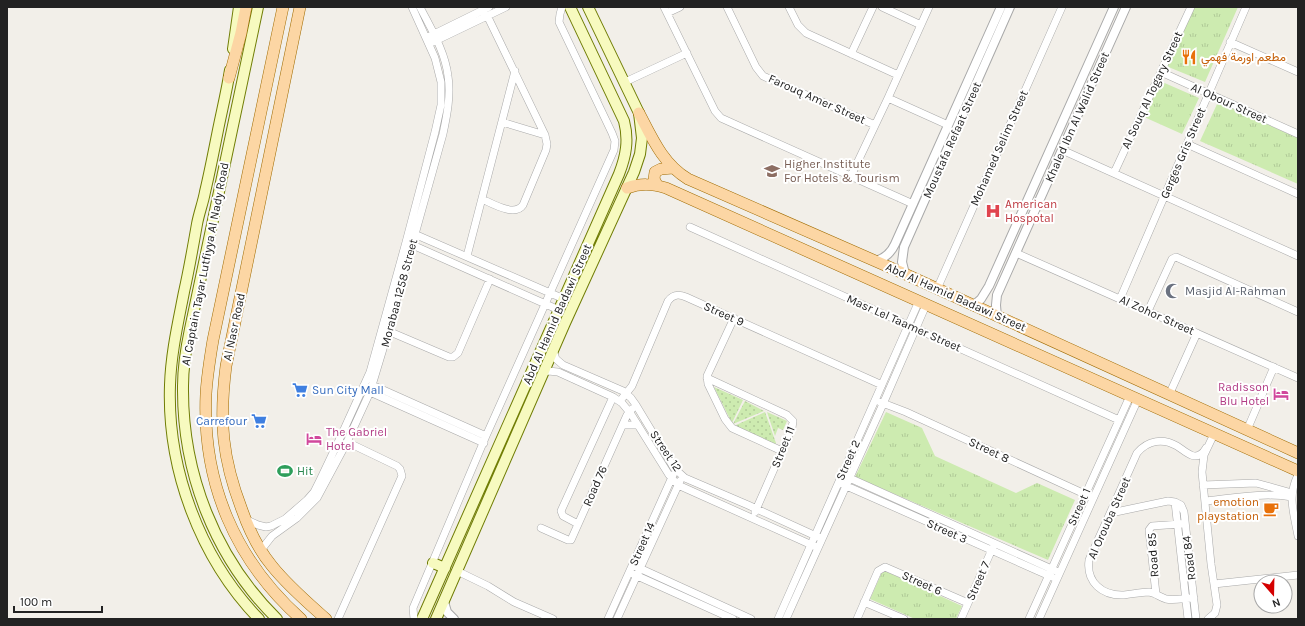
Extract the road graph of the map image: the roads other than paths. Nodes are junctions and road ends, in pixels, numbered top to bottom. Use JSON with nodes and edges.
{"nodes":[{"id":1,"x":239,"y":7,"type":"edge"},
{"id":2,"x":246,"y":7,"type":"edge"},
{"id":3,"x":258,"y":7,"type":"edge"},
{"id":4,"x":283,"y":7,"type":"edge"},
{"id":5,"x":300,"y":7,"type":"edge"},
{"id":6,"x":412,"y":7,"type":"edge"},
{"id":7,"x":420,"y":7,"type":"edge"},
{"id":8,"x":506,"y":7,"type":"edge"},
{"id":9,"x":562,"y":7,"type":"edge"},
{"id":10,"x":570,"y":7,"type":"edge"},
{"id":11,"x":588,"y":7,"type":"edge"},
{"id":12,"x":680,"y":7,"type":"edge"},
{"id":13,"x":727,"y":7,"type":"edge"},
{"id":14,"x":789,"y":7,"type":"edge"},
{"id":15,"x":873,"y":7,"type":"edge"},
{"id":16,"x":882,"y":7,"type":"edge"},
{"id":17,"x":928,"y":7,"type":"edge"},
{"id":18,"x":1001,"y":7,"type":"edge"},
{"id":19,"x":1010,"y":7,"type":"edge"},
{"id":20,"x":1062,"y":7,"type":"edge"},
{"id":21,"x":1114,"y":7,"type":"edge"},
{"id":22,"x":1126,"y":7,"type":"edge"},
{"id":23,"x":1191,"y":7,"type":"edge"},
{"id":24,"x":1246,"y":7,"type":"edge"},
{"id":25,"x":666,"y":10,"type":"edge"},
{"id":26,"x":487,"y":11,"type":"edge"},
{"id":27,"x":920,"y":25,"type":"junction"},
{"id":28,"x":435,"y":37,"type":"junction"},
{"id":29,"x":428,"y":40,"type":"junction"},
{"id":30,"x":1230,"y":42,"type":"junction"},
{"id":31,"x":687,"y":53,"type":"junction"},
{"id":32,"x":851,"y":54,"type":"junction"},
{"id":33,"x":515,"y":71,"type":"junction"},
{"id":34,"x":1160,"y":72,"type":"junction"},
{"id":35,"x":1298,"y":72,"type":"edge"},
{"id":36,"x":898,"y":75,"type":"junction"},
{"id":37,"x":229,"y":78,"type":"junction"},
{"id":38,"x":625,"y":82,"type":"junction"},
{"id":39,"x":1208,"y":94,"type":"junction"},
{"id":40,"x":888,"y":98,"type":"junction"},
{"id":41,"x":639,"y":113,"type":"junction"},
{"id":42,"x":502,"y":122,"type":"junction"},
{"id":43,"x":875,"y":125,"type":"junction"},
{"id":44,"x":948,"y":125,"type":"junction"},
{"id":45,"x":435,"y":132,"type":"junction"},
{"id":46,"x":443,"y":134,"type":"junction"},
{"id":47,"x":1298,"y":134,"type":"edge"},
{"id":48,"x":545,"y":135,"type":"junction"},
{"id":49,"x":1186,"y":144,"type":"junction"},
{"id":50,"x":1062,"y":150,"type":"junction"},
{"id":51,"x":673,"y":168,"type":"junction"},
{"id":52,"x":1114,"y":173,"type":"junction"},
{"id":53,"x":851,"y":176,"type":"junction"},
{"id":54,"x":657,"y":185,"type":"junction"},
{"id":55,"x":627,"y":188,"type":"junction"},
{"id":56,"x":1298,"y":194,"type":"edge"},
{"id":57,"x":1164,"y":196,"type":"junction"},
{"id":58,"x":482,"y":199,"type":"junction"},
{"id":59,"x":913,"y":204,"type":"junction"},
{"id":60,"x":690,"y":227,"type":"dead end"},
{"id":61,"x":412,"y":233,"type":"junction"},
{"id":62,"x":409,"y":243,"type":"junction"},
{"id":63,"x":893,"y":249,"type":"junction"},
{"id":64,"x":903,"y":252,"type":"junction"},
{"id":65,"x":1016,"y":253,"type":"junction"},
{"id":66,"x":467,"y":256,"type":"junction"},
{"id":67,"x":1298,"y":256,"type":"edge"},
{"id":68,"x":876,"y":261,"type":"junction"},
{"id":69,"x":904,"y":274,"type":"junction"},
{"id":70,"x":490,"y":279,"type":"junction"},
{"id":71,"x":937,"y":289,"type":"junction"},
{"id":72,"x":551,"y":294,"type":"junction"},
{"id":73,"x":984,"y":295,"type":"junction"},
{"id":74,"x":564,"y":299,"type":"junction"},
{"id":75,"x":1120,"y":299,"type":"junction"},
{"id":76,"x":996,"y":300,"type":"junction"},
{"id":77,"x":922,"y":303,"type":"junction"},
{"id":78,"x":546,"y":304,"type":"junction"},
{"id":79,"x":973,"y":306,"type":"junction"},
{"id":80,"x":559,"y":310,"type":"junction"},
{"id":81,"x":1148,"y":312,"type":"junction"},
{"id":82,"x":1298,"y":312,"type":"edge"},
{"id":83,"x":997,"y":317,"type":"junction"},
{"id":84,"x":734,"y":318,"type":"junction"},
{"id":85,"x":908,"y":325,"type":"junction"},
{"id":86,"x":916,"y":328,"type":"junction"},
{"id":87,"x":388,"y":331,"type":"junction"},
{"id":88,"x":1197,"y":333,"type":"junction"},
{"id":89,"x":380,"y":348,"type":"junction"},
{"id":90,"x":553,"y":350,"type":"junction"},
{"id":91,"x":1274,"y":367,"type":"junction"},
{"id":92,"x":543,"y":373,"type":"junction"},
{"id":93,"x":707,"y":378,"type":"junction"},
{"id":94,"x":1298,"y":378,"type":"edge"},
{"id":95,"x":882,"y":385,"type":"junction"},
{"id":96,"x":371,"y":388,"type":"junction"},
{"id":97,"x":627,"y":394,"type":"junction"},
{"id":98,"x":1169,"y":395,"type":"junction"},
{"id":99,"x":613,"y":397,"type":"junction"},
{"id":100,"x":1134,"y":398,"type":"junction"},
{"id":101,"x":875,"y":400,"type":"junction"},
{"id":102,"x":620,"y":401,"type":"junction"},
{"id":103,"x":883,"y":404,"type":"junction"},
{"id":104,"x":636,"y":405,"type":"junction"},
{"id":105,"x":630,"y":411,"type":"junction"},
{"id":106,"x":1119,"y":420,"type":"junction"},
{"id":107,"x":623,"y":425,"type":"junction"},
{"id":108,"x":638,"y":425,"type":"junction"},
{"id":109,"x":1247,"y":430,"type":"junction"},
{"id":110,"x":1214,"y":434,"type":"junction"},
{"id":111,"x":485,"y":440,"type":"junction"},
{"id":112,"x":347,"y":442,"type":"junction"},
{"id":113,"x":1206,"y":448,"type":"junction"},
{"id":114,"x":782,"y":451,"type":"junction"},
{"id":115,"x":1298,"y":453,"type":"edge"},
{"id":116,"x":676,"y":470,"type":"junction"},
{"id":117,"x":1298,"y":471,"type":"edge"},
{"id":118,"x":842,"y":474,"type":"junction"},
{"id":119,"x":1298,"y":475,"type":"edge"},
{"id":120,"x":682,"y":476,"type":"junction"},
{"id":121,"x":849,"y":478,"type":"junction"},
{"id":122,"x":672,"y":479,"type":"junction"},
{"id":123,"x":838,"y":482,"type":"junction"},
{"id":124,"x":678,"y":485,"type":"junction"},
{"id":125,"x":1203,"y":485,"type":"junction"},
{"id":126,"x":845,"y":486,"type":"junction"},
{"id":127,"x":1085,"y":494,"type":"junction"},
{"id":128,"x":1292,"y":495,"type":"junction"},
{"id":129,"x":1093,"y":498,"type":"junction"},
{"id":130,"x":1205,"y":501,"type":"junction"},
{"id":131,"x":756,"y":508,"type":"junction"},
{"id":132,"x":1111,"y":512,"type":"junction"},
{"id":133,"x":752,"y":518,"type":"junction"},
{"id":134,"x":245,"y":519,"type":"junction"},
{"id":135,"x":578,"y":524,"type":"junction"},
{"id":136,"x":1181,"y":524,"type":"junction"},
{"id":137,"x":541,"y":528,"type":"dead end"},
{"id":138,"x":1298,"y":536,"type":"edge"},
{"id":139,"x":818,"y":537,"type":"junction"},
{"id":140,"x":811,"y":545,"type":"junction"},
{"id":141,"x":993,"y":547,"type":"junction"},
{"id":142,"x":818,"y":548,"type":"junction"},
{"id":143,"x":261,"y":550,"type":"junction"},
{"id":144,"x":432,"y":563,"type":"junction"},
{"id":145,"x":445,"y":568,"type":"junction"},
{"id":146,"x":631,"y":569,"type":"junction"},
{"id":147,"x":457,"y":571,"type":"junction"},
{"id":148,"x":638,"y":572,"type":"junction"},
{"id":149,"x":1050,"y":572,"type":"junction"},
{"id":150,"x":1298,"y":575,"type":"edge"},
{"id":151,"x":1058,"y":576,"type":"junction"},
{"id":152,"x":1214,"y":584,"type":"junction"},
{"id":153,"x":1156,"y":594,"type":"junction"},
{"id":154,"x":1186,"y":598,"type":"junction"},
{"id":155,"x":1194,"y":598,"type":"junction"},
{"id":156,"x":444,"y":602,"type":"junction"},
{"id":157,"x":864,"y":602,"type":"junction"},
{"id":158,"x":968,"y":603,"type":"junction"},
{"id":159,"x":258,"y":619,"type":"edge"},
{"id":160,"x":276,"y":619,"type":"edge"},
{"id":161,"x":301,"y":619,"type":"edge"},
{"id":162,"x":326,"y":619,"type":"edge"},
{"id":163,"x":338,"y":619,"type":"edge"},
{"id":164,"x":414,"y":619,"type":"edge"},
{"id":165,"x":422,"y":619,"type":"edge"},
{"id":166,"x":436,"y":619,"type":"edge"},
{"id":167,"x":454,"y":619,"type":"edge"},
{"id":168,"x":553,"y":619,"type":"edge"},
{"id":169,"x":608,"y":619,"type":"edge"},
{"id":170,"x":617,"y":619,"type":"edge"},
{"id":171,"x":734,"y":619,"type":"edge"},
{"id":172,"x":751,"y":619,"type":"edge"},
{"id":173,"x":778,"y":619,"type":"edge"},
{"id":174,"x":786,"y":619,"type":"edge"},
{"id":175,"x":856,"y":619,"type":"edge"},
{"id":176,"x":904,"y":619,"type":"edge"},
{"id":177,"x":961,"y":619,"type":"edge"},
{"id":178,"x":1029,"y":619,"type":"edge"},
{"id":179,"x":1039,"y":619,"type":"edge"},
{"id":180,"x":1188,"y":619,"type":"edge"},
{"id":181,"x":1196,"y":619,"type":"edge"},
{"id":182,"x":1208,"y":619,"type":"edge"}],
"edges":[{"from":1,"to":37,"type":"main road","name":"Al Captain Tayar Lutfiyya Al Nady Road"},
{"from":2,"to":37,"type":"main road"},
{"from":3,"to":160,"type":"main road","name":"Al Captain Tayar Lutfiyya Al Nady Road"},
{"from":4,"to":161,"type":"main road","name":"Al Nasr Road"},
{"from":5,"to":134,"type":"main road","name":"Al Nasr Road"},
{"from":6,"to":29,"type":"street","name":"Morabaa 1258 Street"},
{"from":7,"to":28,"type":"street","name":"Morabaa 1258 Street"},
{"from":8,"to":26,"type":"street"},
{"from":9,"to":72,"type":"street"},
{"from":10,"to":74,"type":"main road","name":"Abd Al Hamid Badawi Street"},
{"from":11,"to":38,"type":"main road","name":"Abd Al Hamid Badawi Street"},
{"from":12,"to":25,"type":"street"},
{"from":13,"to":43,"type":"street","name":"Farouq Amer Street"},
{"from":14,"to":32,"type":"street"},
{"from":15,"to":32,"type":"street"},
{"from":16,"to":27,"type":"street"},
{"from":17,"to":27,"type":"street"},
{"from":18,"to":44,"type":"street","name":"Moustafa Refaat Street"},
{"from":19,"to":64,"type":"street","name":"Moustafa Refaat Street"},
{"from":20,"to":71,"type":"street","name":"Mohamed Selim Street"},
{"from":21,"to":73,"type":"street","name":"Khaled Ibn Al Walid Street"},
{"from":22,"to":50,"type":"street","name":"Khaled Ibn Al Walid Street"},
{"from":23,"to":34,"type":"street","name":"Al Souq Al Togary Street"},
{"from":24,"to":30,"type":"street","name":"Gerges Gris Street"},
{"from":25,"to":31,"type":"street"},
{"from":26,"to":28,"type":"street"},
{"from":26,"to":33,"type":"street"},
{"from":27,"to":36,"type":"street"},
{"from":28,"to":29,"type":"street"},
{"from":28,"to":46,"type":"street","name":"Morabaa 1258 Street"},
{"from":29,"to":45,"type":"street","name":"Morabaa 1258 Street"},
{"from":30,"to":35,"type":"street"},
{"from":30,"to":39,"type":"street","name":"Gerges Gris Street"},
{"from":31,"to":38,"type":"street"},
{"from":31,"to":53,"type":"street"},
{"from":32,"to":36,"type":"street"},
{"from":33,"to":42,"type":"street"},
{"from":33,"to":48,"type":"street"},
{"from":34,"to":39,"type":"street","name":"Al Obour Street"},
{"from":34,"to":52,"type":"street","name":"Al Souq Al Togary Street"},
{"from":36,"to":40,"type":"street"},
{"from":37,"to":159,"type":"main road","name":"Al Captain Tayar Lutfiyya Al Nady Road"},
{"from":38,"to":41,"type":"main road","name":"Abd Al Hamid Badawi Street"},
{"from":39,"to":47,"type":"street","name":"Al Obour Street"},
{"from":39,"to":49,"type":"street","name":"Gerges Gris Street"},
{"from":40,"to":43,"type":"street"},
{"from":40,"to":44,"type":"street"},
{"from":41,"to":51,"type":"main road","name":"Abd Al Hamid Badawi Street"},
{"from":41,"to":55,"type":"main road","name":"Abd Al Hamid Badawi Street"},
{"from":42,"to":48,"type":"street"},
{"from":42,"to":58,"type":"street"},
{"from":43,"to":53,"type":"street"},
{"from":44,"to":59,"type":"street","name":"Moustafa Refaat Street"},
{"from":45,"to":46,"type":"street"},
{"from":45,"to":61,"type":"street","name":"Morabaa 1258 Street"},
{"from":46,"to":61,"type":"street","name":"Morabaa 1258 Street"},
{"from":48,"to":58,"type":"street"},
{"from":49,"to":56,"type":"street"},
{"from":49,"to":57,"type":"street","name":"Gerges Gris Street"},
{"from":50,"to":52,"type":"street"},
{"from":50,"to":65,"type":"street","name":"Khaled Ibn Al Walid Street"},
{"from":51,"to":54,"type":"main road"},
{"from":51,"to":68,"type":"main road","name":"Abd Al Hamid Badawi Street"},
{"from":52,"to":57,"type":"street"},
{"from":53,"to":59,"type":"street"},
{"from":54,"to":55,"type":"main road","name":"Abd Al Hamid Badawi Street"},
{"from":54,"to":77,"type":"main road","name":"Abd Al Hamid Badawi Street"},
{"from":55,"to":90,"type":"main road","name":"Abd Al Hamid Badawi Street"},
{"from":57,"to":67,"type":"street"},
{"from":57,"to":75,"type":"street","name":"Gerges Gris Street"},
{"from":58,"to":66,"type":"street"},
{"from":59,"to":63,"type":"street","name":"Moustafa Refaat Street"},
{"from":60,"to":85,"type":"street","name":"Masr Lel Taamer Street"},
{"from":61,"to":62,"type":"street","name":"Morabaa 1258 Street"},
{"from":61,"to":66,"type":"street"},
{"from":62,"to":70,"type":"street"},
{"from":62,"to":87,"type":"street","name":"Morabaa 1258 Street"},
{"from":62,"to":89,"type":"street","name":"Morabaa 1258 Street"},
{"from":63,"to":64,"type":"street"},
{"from":63,"to":68,"type":"street"},
{"from":64,"to":69,"type":"street","name":"Moustafa Refaat Street"},
{"from":65,"to":75,"type":"street","name":"Al Zohor Street"},
{"from":65,"to":76,"type":"street","name":"Khaled Ibn Al Walid Street"},
{"from":66,"to":72,"type":"street"},
{"from":68,"to":69,"type":"main road","name":"Abd Al Hamid Badawi Street"},
{"from":69,"to":71,"type":"main road","name":"Abd Al Hamid Badawi Street"},
{"from":70,"to":78,"type":"street"},
{"from":70,"to":87,"type":"street"},
{"from":71,"to":79,"type":"main road","name":"Abd Al Hamid Badawi Street"},
{"from":72,"to":74,"type":"street"},
{"from":72,"to":78,"type":"street"},
{"from":73,"to":76,"type":"street"},
{"from":73,"to":79,"type":"street","name":"Khaled Ibn Al Walid Street"},
{"from":74,"to":80,"type":"main road","name":"Abd Al Hamid Badawi Street"},
{"from":75,"to":81,"type":"street","name":"Al Zohor Street"},
{"from":76,"to":83,"type":"street","name":"Khaled Ibn Al Walid Street"},
{"from":77,"to":85,"type":"street","name":"Street 2"},
{"from":77,"to":86,"type":"street","name":"Street 2"},
{"from":77,"to":100,"type":"main road","name":"Abd Al Hamid Badawi Street"},
{"from":78,"to":80,"type":"street"},
{"from":78,"to":111,"type":"street"},
{"from":79,"to":83,"type":"main road","name":"Abd Al Hamid Badawi Street"},
{"from":80,"to":145,"type":"main road","name":"Abd Al Hamid Badawi Street"},
{"from":81,"to":82,"type":"street"},
{"from":81,"to":88,"type":"street","name":"Al Zohor Street"},
{"from":83,"to":98,"type":"main road","name":"Abd Al Hamid Badawi Street"},
{"from":84,"to":93,"type":"street"},
{"from":84,"to":95,"type":"street","name":"Street 9"},
{"from":84,"to":97,"type":"street","name":"Street 9"},
{"from":85,"to":86,"type":"street","name":"Masr Lel Taamer Street"},
{"from":85,"to":95,"type":"street","name":"Street 2"},
{"from":86,"to":103,"type":"street","name":"Street 2"},
{"from":86,"to":106,"type":"street","name":"Masr Lel Taamer Street"},
{"from":87,"to":89,"type":"street","name":"Morabaa 1258 Street"},
{"from":88,"to":91,"type":"street","name":"Al Zohor Street"},
{"from":88,"to":98,"type":"street"},
{"from":89,"to":96,"type":"street","name":"Morabaa 1258 Street"},
{"from":89,"to":134,"type":"street","name":"Morabaa 1258 Street"},
{"from":90,"to":92,"type":"main road","name":"Abd Al Hamid Badawi Street"},
{"from":90,"to":97,"type":"street","name":"Street 12"},
{"from":91,"to":94,"type":"street","name":"Al Zohor Street"},
{"from":91,"to":109,"type":"street"},
{"from":92,"to":99,"type":"street","name":"Street 12"},
{"from":92,"to":147,"type":"main road","name":"Abd Al Hamid Badawi Street"},
{"from":93,"to":114,"type":"street"},
{"from":93,"to":114,"type":"street","name":"Street 11"},
{"from":95,"to":101,"type":"street","name":"Street 2"},
{"from":96,"to":111,"type":"street"},
{"from":96,"to":112,"type":"street","name":"Morabaa 1258 Street"},
{"from":97,"to":102,"type":"street","name":"Street 9"},
{"from":97,"to":104,"type":"street","name":"Street 12"},
{"from":98,"to":109,"type":"main road","name":"Abd Al Hamid Badawi Street"},
{"from":99,"to":102,"type":"street","name":"Street 12"},
{"from":99,"to":135,"type":"street"},
{"from":100,"to":106,"type":"street","name":"Street 1"},
{"from":100,"to":110,"type":"main road","name":"Abd Al Hamid Badawi Street"},
{"from":100,"to":129,"type":"street","name":"Street 1"},
{"from":101,"to":103,"type":"street","name":"Street 8"},
{"from":101,"to":118,"type":"street","name":"Street 2"},
{"from":102,"to":105,"type":"street","name":"Street 12"},
{"from":103,"to":121,"type":"street","name":"Street 2"},
{"from":103,"to":127,"type":"street","name":"Street 8"},
{"from":104,"to":105,"type":"street","name":"Road 76"},
{"from":104,"to":116,"type":"street","name":"Street 12"},
{"from":105,"to":107,"type":"street","name":"Road 76"},
{"from":105,"to":108,"type":"street","name":"Street 12"},
{"from":106,"to":127,"type":"street","name":"Street 1"},
{"from":107,"to":108,"type":"street"},
{"from":107,"to":135,"type":"street","name":"Road 76"},
{"from":108,"to":122,"type":"street","name":"Street 12"},
{"from":109,"to":115,"type":"main road","name":"Abd Al Hamid Badawi Street"},
{"from":110,"to":113,"type":"street"},
{"from":110,"to":117,"type":"main road","name":"Abd Al Hamid Badawi Street"},
{"from":111,"to":144,"type":"street"},
{"from":112,"to":143,"type":"street","name":"Morabaa 1258 Street"},
{"from":112,"to":163,"type":"street"},
{"from":113,"to":125,"type":"street"},
{"from":113,"to":132,"type":"street","name":"Al Orouba Street"},
{"from":114,"to":131,"type":"street","name":"Street 11"},
{"from":116,"to":120,"type":"street","name":"Street 12"},
{"from":116,"to":122,"type":"street","name":"Street 14"},
{"from":118,"to":121,"type":"street","name":"Street 3"},
{"from":118,"to":123,"type":"street","name":"Street 2"},
{"from":119,"to":128,"type":"street"},
{"from":120,"to":124,"type":"street","name":"Street 14"},
{"from":120,"to":131,"type":"street","name":"Street 12"},
{"from":121,"to":126,"type":"street","name":"Street 2"},
{"from":121,"to":141,"type":"street","name":"Street 3"},
{"from":122,"to":124,"type":"street","name":"Street 12"},
{"from":122,"to":146,"type":"street","name":"Street 14"},
{"from":123,"to":126,"type":"street","name":"Street 3"},
{"from":123,"to":139,"type":"street","name":"Street 2"},
{"from":124,"to":133,"type":"street","name":"Street 12"},
{"from":124,"to":148,"type":"street","name":"Street 14"},
{"from":125,"to":128,"type":"street"},
{"from":125,"to":130,"type":"street"},
{"from":126,"to":139,"type":"street","name":"Street 2"},
{"from":126,"to":141,"type":"street","name":"Street 3"},
{"from":127,"to":129,"type":"street","name":"Street 8"},
{"from":127,"to":149,"type":"street","name":"Street 1"},
{"from":128,"to":130,"type":"street"},
{"from":128,"to":138,"type":"street"},
{"from":129,"to":151,"type":"street","name":"Street 1"},
{"from":130,"to":152,"type":"street"},
{"from":131,"to":133,"type":"street","name":"Street 11"},
{"from":131,"to":139,"type":"street","name":"Street 12"},
{"from":132,"to":136,"type":"street","name":"Road 84"},
{"from":132,"to":153,"type":"street","name":"Al Orouba Street"},
{"from":133,"to":140,"type":"street","name":"Street 12"},
{"from":134,"to":143,"type":"main road","name":"Al Nasr Road"},
{"from":135,"to":137,"type":"street","name":"Road 76"},
{"from":136,"to":153,"type":"street","name":"Road 85"},
{"from":136,"to":154,"type":"street","name":"Road 84"},
{"from":136,"to":155,"type":"street","name":"Road 84"},
{"from":139,"to":140,"type":"street","name":"Street 2"},
{"from":139,"to":142,"type":"street","name":"Street 2"},
{"from":140,"to":142,"type":"street","name":"Street 12"},
{"from":140,"to":173,"type":"street","name":"Street 2"},
{"from":141,"to":149,"type":"street","name":"Street 3"},
{"from":141,"to":158,"type":"street","name":"Street 7"},
{"from":142,"to":174,"type":"street","name":"Street 2"},
{"from":143,"to":162,"type":"main road","name":"Al Nasr Road"},
{"from":144,"to":145,"type":"main road"},
{"from":144,"to":164,"type":"street"},
{"from":145,"to":165,"type":"main road","name":"Abd Al Hamid Badawi Street"},
{"from":146,"to":148,"type":"street"},
{"from":146,"to":169,"type":"street","name":"Street 14"},
{"from":147,"to":156,"type":"main road","name":"Abd Al Hamid Badawi Street"},
{"from":147,"to":168,"type":"street"},
{"from":148,"to":170,"type":"street","name":"Street 14"},
{"from":148,"to":171,"type":"street"},
{"from":148,"to":172,"type":"street"},
{"from":149,"to":151,"type":"street","name":"Street 3"},
{"from":149,"to":178,"type":"street","name":"Street 1"},
{"from":150,"to":152,"type":"street"},
{"from":151,"to":179,"type":"street","name":"Street 1"},
{"from":152,"to":182,"type":"street"},
{"from":153,"to":154,"type":"street","name":"Al Orouba Street"},
{"from":154,"to":155,"type":"street","name":"Al Orouba Street"},
{"from":154,"to":180,"type":"street","name":"Road 84"},
{"from":155,"to":181,"type":"street","name":"Road 84"},
{"from":156,"to":166,"type":"main road","name":"Abd Al Hamid Badawi Street"},
{"from":156,"to":167,"type":"street"},
{"from":157,"to":158,"type":"street","name":"Street 6"},
{"from":157,"to":175,"type":"street"},
{"from":157,"to":176,"type":"street"},
{"from":158,"to":177,"type":"street","name":"Street 7"}]}
